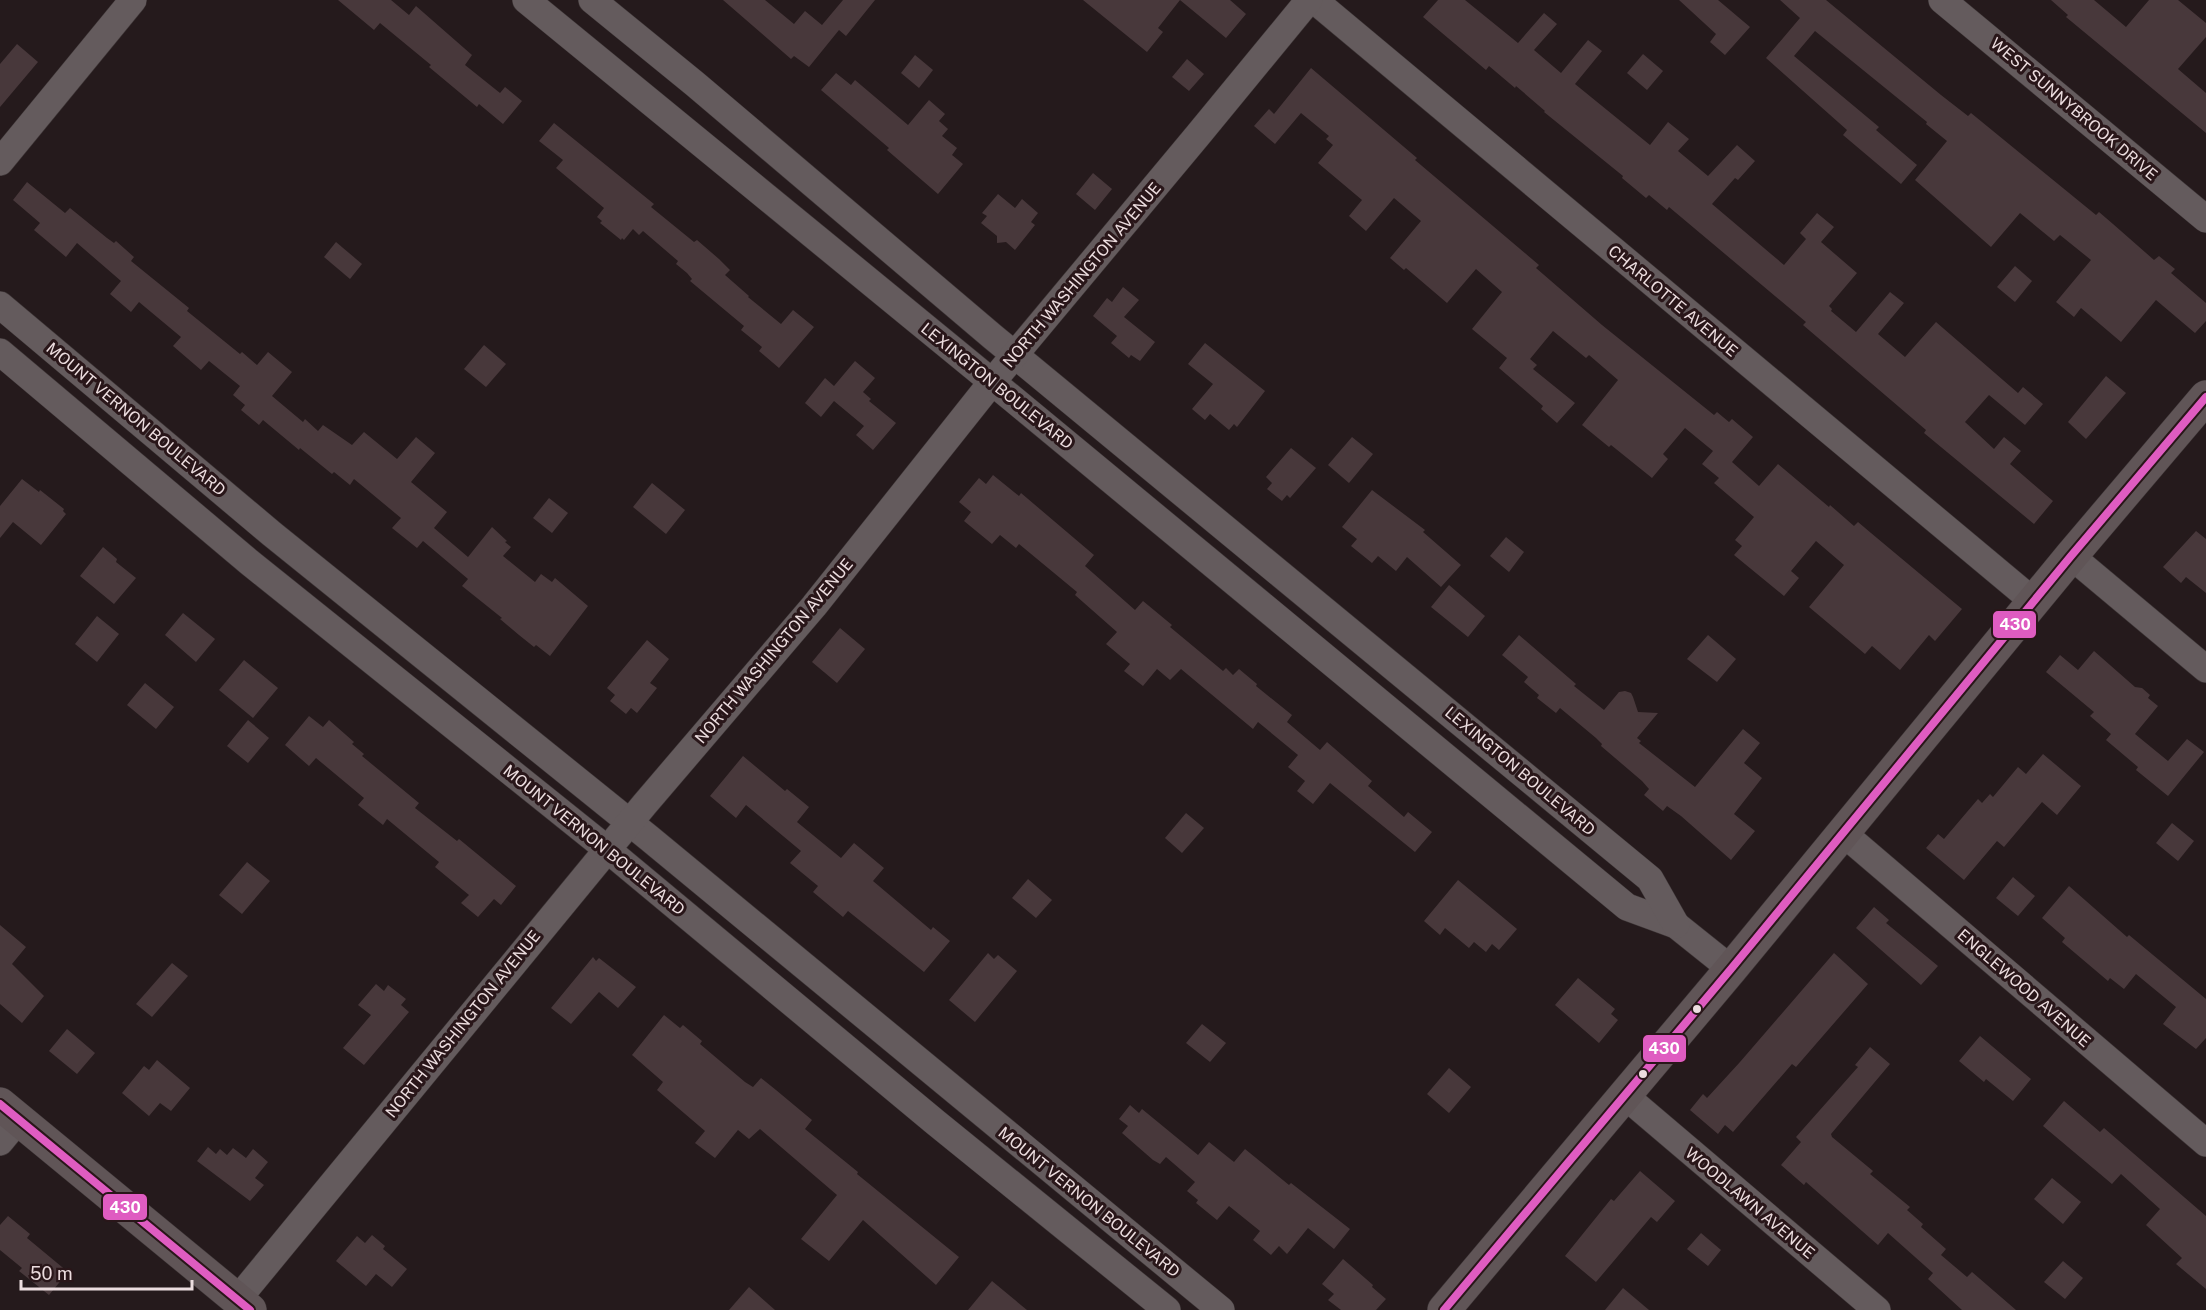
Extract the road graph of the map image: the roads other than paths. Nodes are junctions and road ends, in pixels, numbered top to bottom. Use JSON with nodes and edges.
{"nodes":[{"id":1,"x":133,"y":0,"type":"edge"},
{"id":2,"x":526,"y":0,"type":"edge"},
{"id":3,"x":592,"y":0,"type":"edge"},
{"id":4,"x":1309,"y":0,"type":"edge"},
{"id":5,"x":1314,"y":0,"type":"edge"},
{"id":6,"x":1942,"y":0,"type":"edge"},
{"id":7,"x":695,"y":84,"type":"junction"},
{"id":8,"x":667,"y":117,"type":"junction"},
{"id":9,"x":0,"y":162,"type":"edge"},
{"id":10,"x":2206,"y":219,"type":"edge"},
{"id":11,"x":0,"y":305,"type":"edge"},
{"id":12,"x":0,"y":352,"type":"edge"},
{"id":13,"x":1014,"y":355,"type":"junction"},
{"id":14,"x":992,"y":382,"type":"junction"},
{"id":15,"x":2206,"y":397,"type":"edge"},
{"id":16,"x":272,"y":534,"type":"junction"},
{"id":17,"x":2071,"y":556,"type":"junction"},
{"id":18,"x":249,"y":562,"type":"junction"},
{"id":19,"x":2033,"y":601,"type":"junction"},
{"id":20,"x":1349,"y":630,"type":"junction"},
{"id":21,"x":1326,"y":658,"type":"junction"},
{"id":22,"x":2206,"y":669,"type":"edge"},
{"id":23,"x":630,"y":823,"type":"junction"},
{"id":24,"x":1843,"y":833,"type":"junction"},
{"id":25,"x":608,"y":850,"type":"junction"},
{"id":26,"x":1676,"y":925,"type":"junction"},
{"id":27,"x":1731,"y":969,"type":"junction"},
{"id":28,"x":957,"y":1094,"type":"junction"},
{"id":29,"x":1624,"y":1095,"type":"junction"},
{"id":30,"x":6,"y":1122,"type":"edge"},
{"id":31,"x":935,"y":1122,"type":"junction"},
{"id":32,"x":2206,"y":1143,"type":"edge"},
{"id":33,"x":243,"y":1305,"type":"edge"},
{"id":34,"x":1167,"y":1310,"type":"edge"},
{"id":35,"x":1221,"y":1310,"type":"edge"},
{"id":36,"x":1444,"y":1310,"type":"edge"},
{"id":37,"x":1877,"y":1310,"type":"edge"}],
"edges":[{"from":1,"to":9,"type":"street"},
{"from":2,"to":8,"type":"street","name":"LEXINGTON BOULEVARD"},
{"from":3,"to":7,"type":"street","name":"LEXINGTON BOULEVARD"},
{"from":4,"to":13,"type":"street","name":"NORTH WASHINGTON AVENUE"},
{"from":5,"to":19,"type":"street","name":"CHARLOTTE AVENUE"},
{"from":6,"to":10,"type":"street","name":"WEST SUNNYBROOK DRIVE"},
{"from":7,"to":8,"type":"street"},
{"from":7,"to":13,"type":"street","name":"LEXINGTON BOULEVARD"},
{"from":8,"to":14,"type":"street","name":"LEXINGTON BOULEVARD"},
{"from":11,"to":16,"type":"street","name":"MOUNT VERNON BOULEVARD"},
{"from":12,"to":18,"type":"street","name":"MOUNT VERNON BOULEVARD"},
{"from":13,"to":14,"type":"street","name":"NORTH WASHINGTON AVENUE"},
{"from":13,"to":20,"type":"street","name":"LEXINGTON BOULEVARD"},
{"from":14,"to":21,"type":"street","name":"LEXINGTON BOULEVARD"},
{"from":14,"to":23,"type":"street","name":"NORTH WASHINGTON AVENUE"},
{"from":15,"to":17,"type":"main road"},
{"from":16,"to":18,"type":"street"},
{"from":16,"to":23,"type":"street","name":"MOUNT VERNON BOULEVARD"},
{"from":17,"to":19,"type":"main road"},
{"from":17,"to":22,"type":"street"},
{"from":18,"to":25,"type":"street","name":"MOUNT VERNON BOULEVARD"},
{"from":19,"to":24,"type":"main road"},
{"from":20,"to":21,"type":"street"},
{"from":20,"to":26,"type":"street","name":"LEXINGTON BOULEVARD"},
{"from":21,"to":26,"type":"street","name":"LEXINGTON BOULEVARD"},
{"from":23,"to":25,"type":"street","name":"NORTH WASHINGTON AVENUE"},
{"from":23,"to":28,"type":"street","name":"MOUNT VERNON BOULEVARD"},
{"from":24,"to":27,"type":"main road"},
{"from":24,"to":32,"type":"street","name":"ENGLEWOOD AVENUE"},
{"from":25,"to":31,"type":"street","name":"MOUNT VERNON BOULEVARD"},
{"from":25,"to":33,"type":"street","name":"NORTH WASHINGTON AVENUE"},
{"from":26,"to":27,"type":"street","name":"LEXINGTON BOULEVARD"},
{"from":27,"to":29,"type":"main road"},
{"from":28,"to":31,"type":"street"},
{"from":28,"to":35,"type":"street","name":"MOUNT VERNON BOULEVARD"},
{"from":29,"to":36,"type":"main road"},
{"from":29,"to":37,"type":"street","name":"WOODLAWN AVENUE"},
{"from":30,"to":33,"type":"main road"},
{"from":31,"to":34,"type":"street","name":"MOUNT VERNON BOULEVARD"}]}
